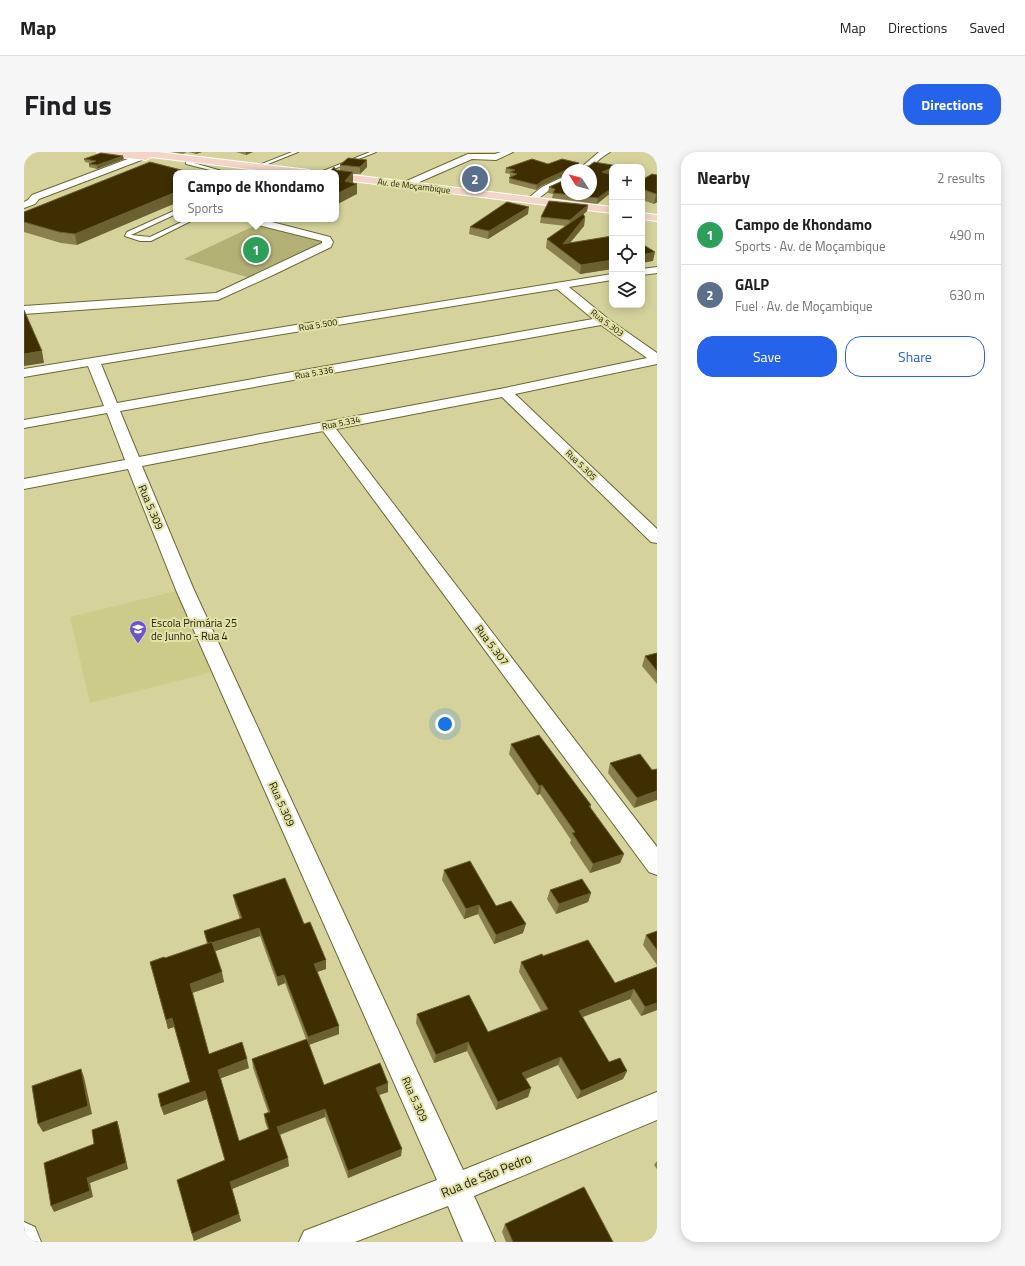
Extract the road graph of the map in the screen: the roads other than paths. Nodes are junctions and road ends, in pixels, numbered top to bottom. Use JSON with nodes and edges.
{"nodes":[{"id":1,"x":102,"y":152,"type":"edge"},
{"id":2,"x":296,"y":152,"type":"edge"},
{"id":3,"x":374,"y":152,"type":"edge"},
{"id":4,"x":509,"y":152,"type":"edge"},
{"id":5,"x":606,"y":152,"type":"edge"},
{"id":6,"x":137,"y":154,"type":"edge"},
{"id":7,"x":469,"y":154,"type":"edge"},
{"id":8,"x":188,"y":163,"type":"junction"},
{"id":9,"x":589,"y":164,"type":"edge"},
{"id":10,"x":256,"y":167,"type":"junction"},
{"id":11,"x":215,"y":170,"type":"edge"},
{"id":12,"x":250,"y":170,"type":"edge"},
{"id":13,"x":282,"y":170,"type":"edge"},
{"id":14,"x":328,"y":170,"type":"edge"},
{"id":15,"x":339,"y":176,"type":"edge"},
{"id":16,"x":339,"y":180,"type":"edge"},
{"id":17,"x":561,"y":181,"type":"edge"},
{"id":18,"x":405,"y":185,"type":"junction"},
{"id":19,"x":531,"y":200,"type":"junction"},
{"id":20,"x":24,"y":205,"type":"edge"},
{"id":21,"x":609,"y":210,"type":"edge"},
{"id":22,"x":173,"y":213,"type":"edge"},
{"id":23,"x":609,"y":213,"type":"edge"},
{"id":24,"x":645,"y":213,"type":"edge"},
{"id":25,"x":657,"y":215,"type":"edge"},
{"id":26,"x":645,"y":216,"type":"edge"},
{"id":27,"x":186,"y":222,"type":"edge"},
{"id":28,"x":258,"y":222,"type":"edge"},
{"id":29,"x":657,"y":270,"type":"edge"},
{"id":30,"x":645,"y":272,"type":"edge"},
{"id":31,"x":609,"y":277,"type":"edge"},
{"id":32,"x":559,"y":285,"type":"junction"},
{"id":33,"x":24,"y":310,"type":"edge"},
{"id":34,"x":604,"y":321,"type":"junction"},
{"id":35,"x":657,"y":359,"type":"edge"},
{"id":36,"x":92,"y":362,"type":"junction"},
{"id":37,"x":24,"y":374,"type":"edge"},
{"id":38,"x":505,"y":392,"type":"junction"},
{"id":39,"x":112,"y":408,"type":"junction"},
{"id":40,"x":24,"y":424,"type":"edge"},
{"id":41,"x":328,"y":426,"type":"junction"},
{"id":42,"x":132,"y":463,"type":"junction"},
{"id":43,"x":24,"y":484,"type":"edge"},
{"id":44,"x":657,"y":538,"type":"edge"},
{"id":45,"x":657,"y":865,"type":"edge"},
{"id":46,"x":657,"y":1106,"type":"edge"},
{"id":47,"x":456,"y":1188,"type":"junction"},
{"id":48,"x":24,"y":1238,"type":"edge"},
{"id":49,"x":24,"y":1242,"type":"edge"},
{"id":50,"x":315,"y":1242,"type":"edge"},
{"id":51,"x":479,"y":1242,"type":"edge"}],
"edges":[{"from":1,"to":6,"type":"highway"},
{"from":2,"to":10,"type":"lane"},
{"from":3,"to":14,"type":"lane"},
{"from":4,"to":7,"type":"street"},
{"from":5,"to":9,"type":"street"},
{"from":6,"to":8,"type":"highway"},
{"from":6,"to":10,"type":"highway"},
{"from":6,"to":20,"type":"street"},
{"from":7,"to":18,"type":"street"},
{"from":8,"to":11,"type":"lane"},
{"from":8,"to":12,"type":"highway"},
{"from":10,"to":13,"type":"highway"},
{"from":15,"to":18,"type":"highway","name":"Av. de Moçambique"},
{"from":16,"to":23,"type":"highway","name":"Av. de Moçambique"},
{"from":17,"to":19,"type":"street"},
{"from":18,"to":19,"type":"highway","name":"Av. de Moçambique"},
{"from":19,"to":21,"type":"highway","name":"Av. de Moçambique"},
{"from":22,"to":27,"type":"lane"},
{"from":24,"to":25,"type":"highway"},
{"from":25,"to":26,"type":"highway"},
{"from":28,"to":33,"type":"street"},
{"from":29,"to":30,"type":"street"},
{"from":31,"to":32,"type":"street","name":"Rua 5.500"},
{"from":32,"to":34,"type":"street","name":"Rua 5.303"},
{"from":32,"to":36,"type":"street","name":"Rua 5.500"},
{"from":34,"to":35,"type":"street","name":"Rua 5.303"},
{"from":34,"to":39,"type":"street","name":"Rua 5.336"},
{"from":35,"to":38,"type":"street","name":"Rua 5.334"},
{"from":36,"to":37,"type":"street","name":"Rua 5.500"},
{"from":36,"to":39,"type":"street","name":"Rua 5.309"},
{"from":38,"to":41,"type":"street","name":"Rua 5.334"},
{"from":38,"to":44,"type":"street","name":"Rua 5.305"},
{"from":39,"to":40,"type":"street","name":"Rua 5.336"},
{"from":39,"to":42,"type":"street","name":"Rua 5.309"},
{"from":41,"to":42,"type":"street","name":"Rua 5.334"},
{"from":41,"to":45,"type":"street","name":"Rua 5.307"},
{"from":42,"to":43,"type":"street","name":"Rua 5.334"},
{"from":42,"to":47,"type":"street","name":"Rua 5.309"},
{"from":46,"to":47,"type":"street","name":"Rua de São Pedro"},
{"from":47,"to":50,"type":"street","name":"Rua de São Pedro"},
{"from":47,"to":51,"type":"street","name":"Rua 5.309"},
{"from":48,"to":49,"type":"street"}]}
